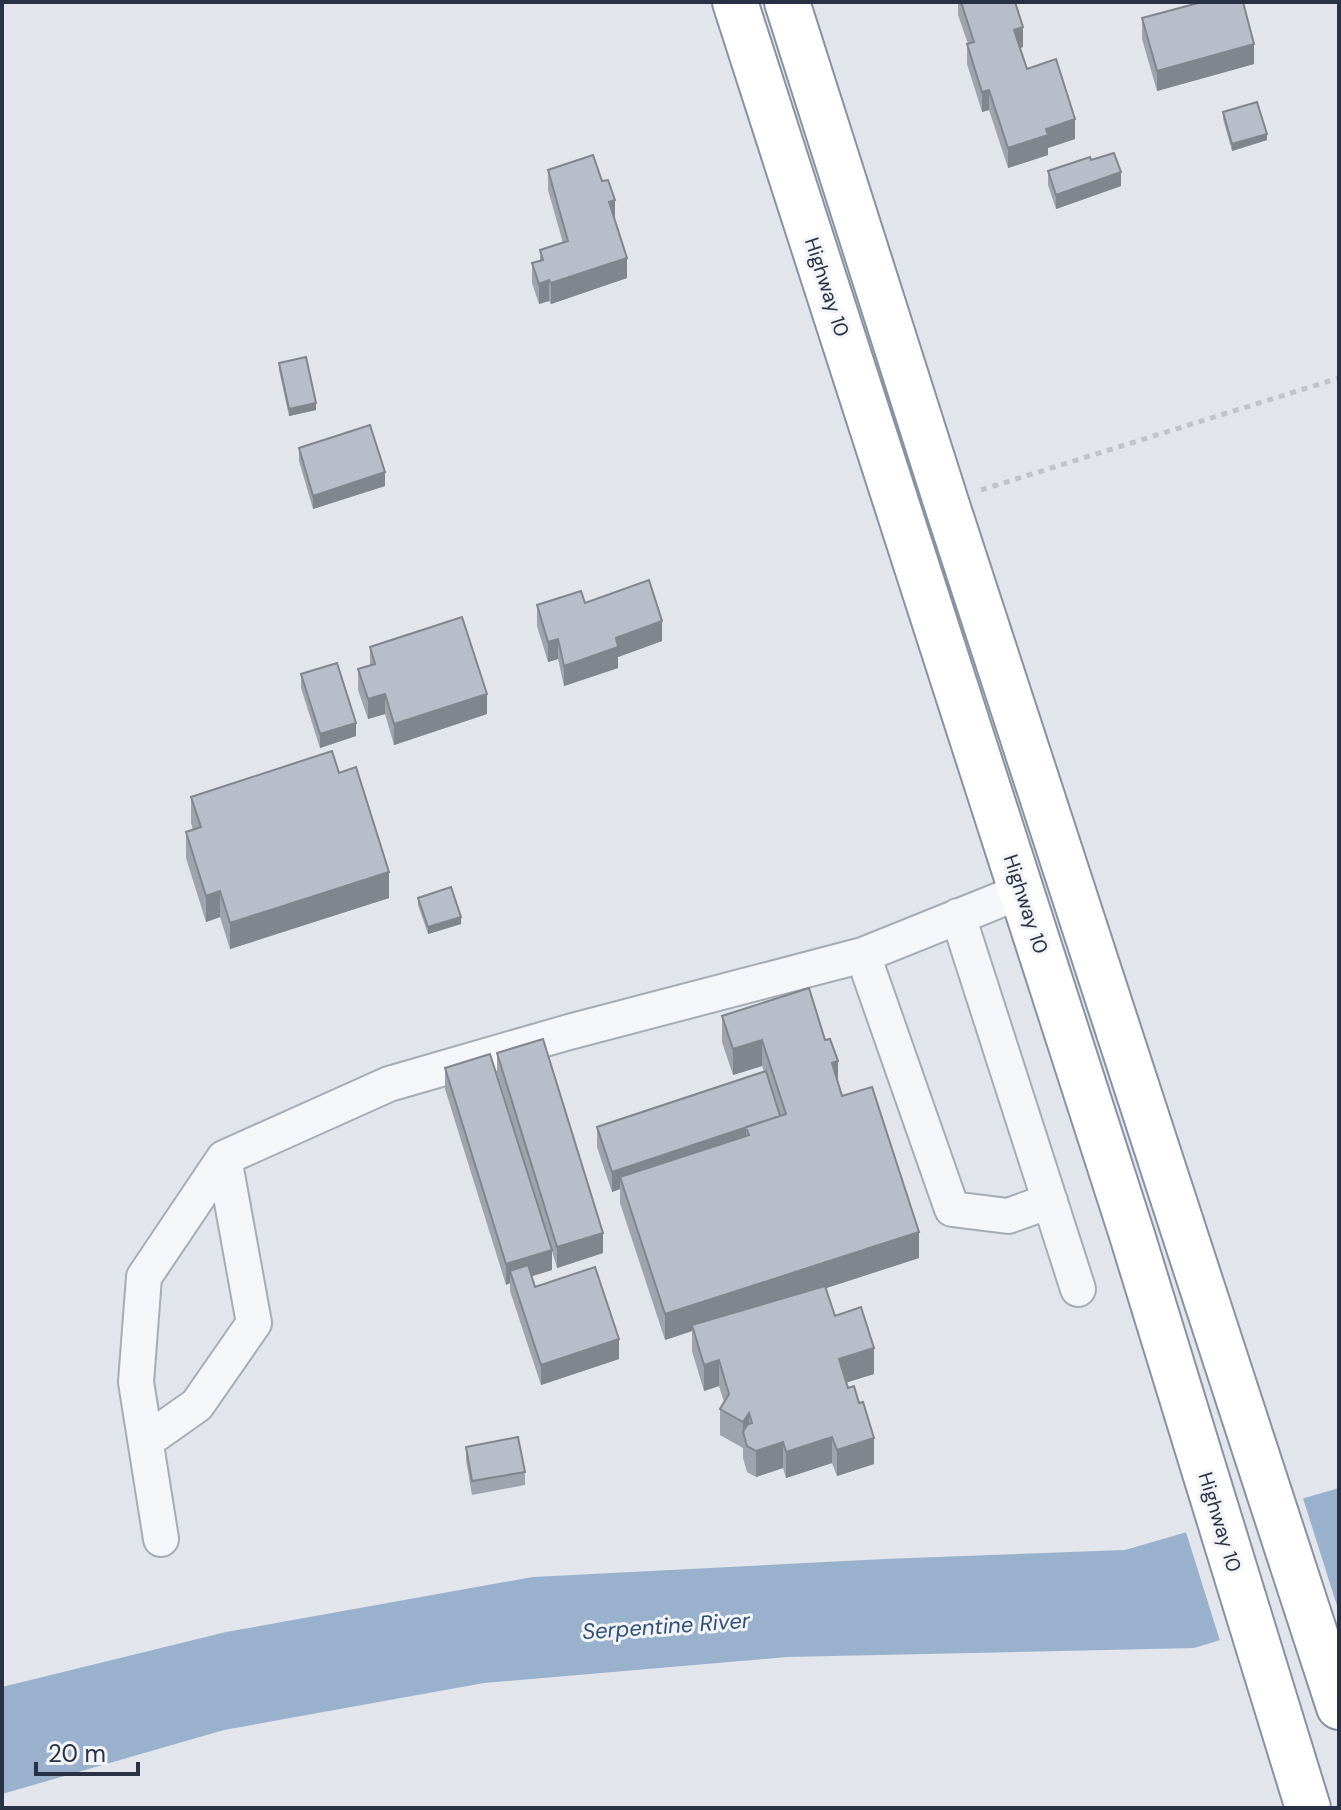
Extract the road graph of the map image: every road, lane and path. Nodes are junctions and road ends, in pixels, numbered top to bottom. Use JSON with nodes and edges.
{"nodes":[{"id":1,"x":735,"y":2,"type":"edge"},
{"id":2,"x":787,"y":2,"type":"edge"},
{"id":3,"x":1339,"y":378,"type":"edge"},
{"id":4,"x":946,"y":502,"type":"junction"},
{"id":5,"x":1022,"y":891,"type":"junction"},
{"id":6,"x":958,"y":916,"type":"junction"},
{"id":7,"x":863,"y":955,"type":"junction"},
{"id":8,"x":224,"y":1158,"type":"junction"},
{"id":9,"x":1050,"y":1201,"type":"junction"},
{"id":10,"x":1078,"y":1289,"type":"dead end"},
{"id":11,"x":146,"y":1441,"type":"junction"},
{"id":12,"x":161,"y":1539,"type":"dead end"},
{"id":13,"x":1339,"y":1707,"type":"edge"},
{"id":14,"x":1308,"y":1808,"type":"edge"}],
"edges":[{"from":1,"to":5,"type":"highway","name":"Highway 10"},
{"from":2,"to":4,"type":"highway"},
{"from":3,"to":4,"type":"path"},
{"from":4,"to":13,"type":"highway"},
{"from":5,"to":6,"type":"lane"},
{"from":5,"to":14,"type":"highway","name":"Highway 10"},
{"from":6,"to":7,"type":"lane"},
{"from":6,"to":9,"type":"lane"},
{"from":7,"to":8,"type":"lane"},
{"from":7,"to":9,"type":"lane"},
{"from":8,"to":11,"type":"lane"},
{"from":8,"to":11,"type":"lane"},
{"from":9,"to":10,"type":"lane"},
{"from":11,"to":12,"type":"lane"}]}
